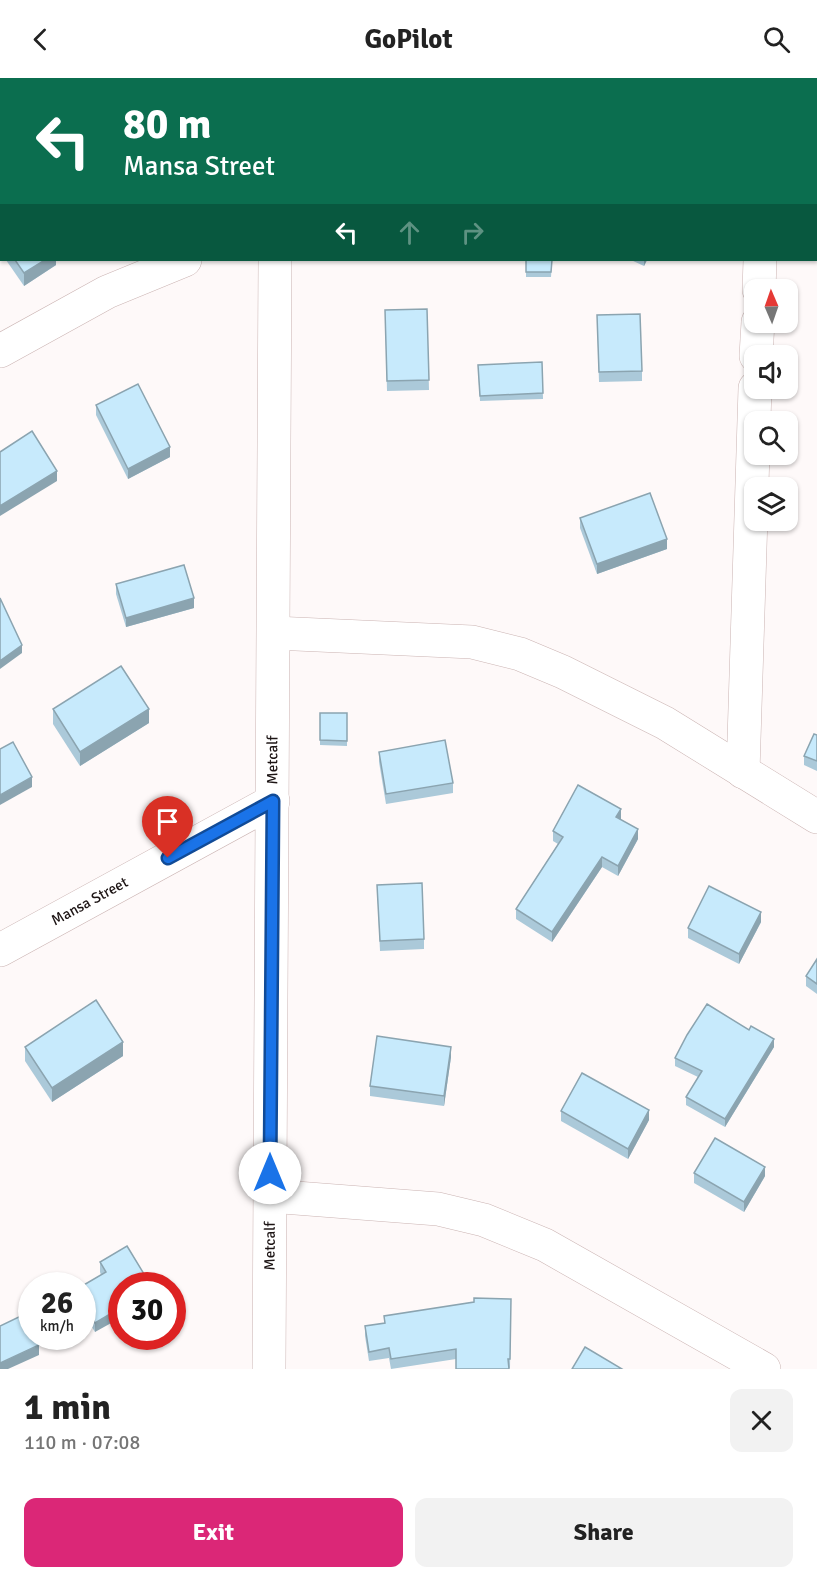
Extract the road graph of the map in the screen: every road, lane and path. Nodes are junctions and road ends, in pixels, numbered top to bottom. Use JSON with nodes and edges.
{"nodes":[{"id":1,"x":183,"y":261,"type":"edge"},
{"id":2,"x":275,"y":261,"type":"edge"},
{"id":3,"x":759,"y":261,"type":"edge"},
{"id":4,"x":759,"y":279,"type":"edge"},
{"id":5,"x":0,"y":351,"type":"edge"},
{"id":6,"x":755,"y":399,"type":"edge"},
{"id":7,"x":274,"y":633,"type":"junction"},
{"id":8,"x":743,"y":772,"type":"junction"},
{"id":9,"x":273,"y":801,"type":"junction"},
{"id":10,"x":817,"y":817,"type":"edge"},
{"id":11,"x":0,"y":950,"type":"edge"},
{"id":12,"x":270,"y":1196,"type":"junction"},
{"id":13,"x":269,"y":1369,"type":"edge"},
{"id":14,"x":764,"y":1369,"type":"edge"}],
"edges":[{"from":1,"to":5,"type":"street"},
{"from":2,"to":7,"type":"street","name":"Metcalf"},
{"from":3,"to":4,"type":"street"},
{"from":6,"to":8,"type":"street"},
{"from":7,"to":8,"type":"street"},
{"from":7,"to":9,"type":"street","name":"Metcalf"},
{"from":8,"to":10,"type":"street"},
{"from":9,"to":11,"type":"street","name":"Mansa Street"},
{"from":9,"to":12,"type":"street","name":"Metcalf"},
{"from":12,"to":13,"type":"street","name":"Metcalf"},
{"from":12,"to":14,"type":"street"}]}
